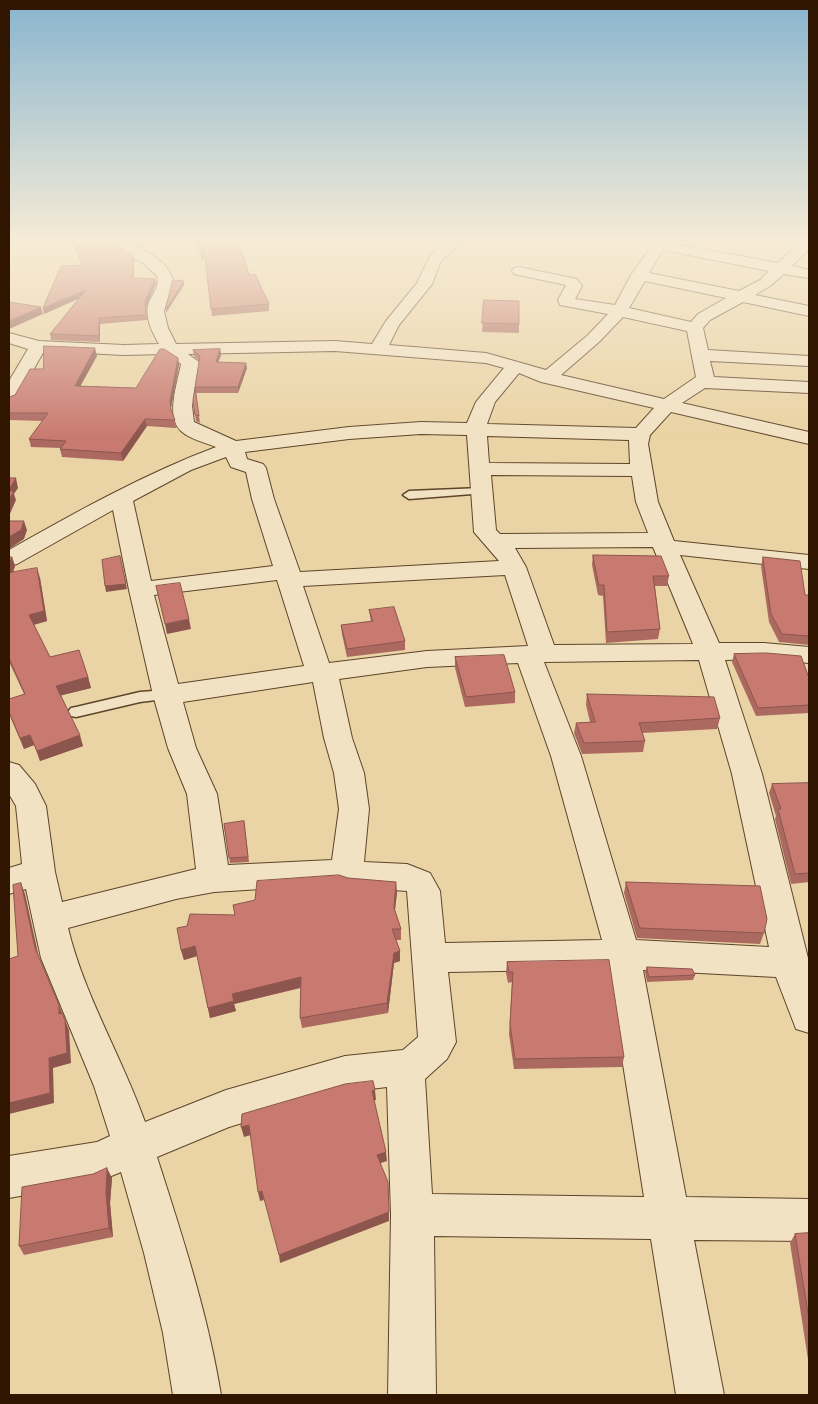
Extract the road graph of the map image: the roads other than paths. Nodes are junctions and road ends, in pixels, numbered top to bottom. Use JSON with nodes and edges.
{"nodes":[{"id":1,"x":156,"y":306,"type":"edge"},
{"id":2,"x":407,"y":306,"type":"edge"},
{"id":3,"x":587,"y":306,"type":"edge"},
{"id":4,"x":622,"y":306,"type":"edge"},
{"id":5,"x":725,"y":306,"type":"edge"},
{"id":6,"x":785,"y":306,"type":"edge"},
{"id":7,"x":619,"y":311,"type":"junction"},
{"id":8,"x":809,"y":311,"type":"edge"},
{"id":9,"x":695,"y":328,"type":"junction"},
{"id":10,"x":9,"y":338,"type":"edge"},
{"id":11,"x":38,"y":346,"type":"junction"},
{"id":12,"x":378,"y":349,"type":"junction"},
{"id":13,"x":171,"y":351,"type":"junction"},
{"id":14,"x":701,"y":354,"type":"junction"},
{"id":15,"x":809,"y":361,"type":"edge"},
{"id":16,"x":515,"y":366,"type":"junction"},
{"id":17,"x":547,"y":378,"type":"junction"},
{"id":18,"x":703,"y":382,"type":"junction"},
{"id":19,"x":809,"y":388,"type":"edge"},
{"id":20,"x":9,"y":397,"type":"edge"},
{"id":21,"x":666,"y":406,"type":"junction"},
{"id":22,"x":476,"y":428,"type":"junction"},
{"id":23,"x":641,"y":434,"type":"junction"},
{"id":24,"x":809,"y":438,"type":"edge"},
{"id":25,"x":234,"y":446,"type":"junction"},
{"id":26,"x":641,"y":470,"type":"junction"},
{"id":27,"x":480,"y":480,"type":"junction"},
{"id":28,"x":408,"y":495,"type":"dead end"},
{"id":29,"x":122,"y":498,"type":"junction"},
{"id":30,"x":493,"y":541,"type":"junction"},
{"id":31,"x":663,"y":544,"type":"junction"},
{"id":32,"x":9,"y":559,"type":"edge"},
{"id":33,"x":809,"y":562,"type":"edge"},
{"id":34,"x":514,"y":567,"type":"junction"},
{"id":35,"x":289,"y":576,"type":"junction"},
{"id":36,"x":140,"y":590,"type":"junction"},
{"id":37,"x":709,"y":651,"type":"junction"},
{"id":38,"x":536,"y":654,"type":"junction"},
{"id":39,"x":809,"y":655,"type":"edge"},
{"id":40,"x":324,"y":672,"type":"junction"},
{"id":41,"x":167,"y":695,"type":"junction"},
{"id":42,"x":76,"y":712,"type":"dead end"},
{"id":43,"x":9,"y":773,"type":"edge"},
{"id":44,"x":344,"y":870,"type":"junction"},
{"id":45,"x":24,"y":877,"type":"edge"},
{"id":46,"x":214,"y":879,"type":"junction"},
{"id":47,"x":50,"y":919,"type":"junction"},
{"id":48,"x":622,"y":954,"type":"junction"},
{"id":49,"x":429,"y":958,"type":"junction"},
{"id":50,"x":798,"y":974,"type":"edge"},
{"id":51,"x":809,"y":1017,"type":"edge"},
{"id":52,"x":410,"y":1067,"type":"junction"},
{"id":53,"x":134,"y":1147,"type":"junction"},
{"id":54,"x":9,"y":1176,"type":"edge"},
{"id":55,"x":412,"y":1215,"type":"junction"},
{"id":56,"x":669,"y":1217,"type":"junction"},
{"id":57,"x":809,"y":1220,"type":"edge"},
{"id":58,"x":197,"y":1395,"type":"edge"},
{"id":59,"x":412,"y":1395,"type":"edge"},
{"id":60,"x":700,"y":1395,"type":"edge"}],
"edges":[{"from":1,"to":13,"type":"street"},
{"from":2,"to":12,"type":"street"},
{"from":3,"to":7,"type":"street"},
{"from":4,"to":7,"type":"street"},
{"from":5,"to":9,"type":"street"},
{"from":6,"to":8,"type":"street"},
{"from":7,"to":9,"type":"street"},
{"from":7,"to":17,"type":"street"},
{"from":9,"to":14,"type":"street"},
{"from":10,"to":11,"type":"street"},
{"from":11,"to":13,"type":"street"},
{"from":11,"to":20,"type":"street"},
{"from":12,"to":13,"type":"street"},
{"from":12,"to":16,"type":"street"},
{"from":13,"to":25,"type":"street"},
{"from":14,"to":15,"type":"street"},
{"from":14,"to":18,"type":"street"},
{"from":16,"to":17,"type":"street"},
{"from":16,"to":22,"type":"street"},
{"from":17,"to":21,"type":"street"},
{"from":18,"to":19,"type":"street"},
{"from":18,"to":21,"type":"street"},
{"from":21,"to":23,"type":"street"},
{"from":21,"to":24,"type":"street"},
{"from":22,"to":23,"type":"street"},
{"from":22,"to":25,"type":"street"},
{"from":22,"to":27,"type":"street"},
{"from":23,"to":26,"type":"street"},
{"from":25,"to":29,"type":"street"},
{"from":25,"to":35,"type":"street"},
{"from":26,"to":27,"type":"street"},
{"from":26,"to":31,"type":"street"},
{"from":27,"to":28,"type":"lane"},
{"from":27,"to":30,"type":"street"},
{"from":29,"to":32,"type":"street"},
{"from":29,"to":36,"type":"street"},
{"from":30,"to":31,"type":"street"},
{"from":30,"to":34,"type":"street"},
{"from":31,"to":33,"type":"street"},
{"from":31,"to":37,"type":"street"},
{"from":34,"to":35,"type":"street"},
{"from":34,"to":38,"type":"street"},
{"from":35,"to":36,"type":"street"},
{"from":35,"to":40,"type":"street"},
{"from":36,"to":41,"type":"street"},
{"from":37,"to":38,"type":"street"},
{"from":37,"to":39,"type":"street"},
{"from":37,"to":50,"type":"street"},
{"from":38,"to":40,"type":"street"},
{"from":38,"to":48,"type":"street"},
{"from":40,"to":41,"type":"street"},
{"from":40,"to":44,"type":"street"},
{"from":41,"to":42,"type":"lane"},
{"from":41,"to":46,"type":"street"},
{"from":43,"to":45,"type":"street"},
{"from":44,"to":46,"type":"street"},
{"from":44,"to":49,"type":"street"},
{"from":45,"to":47,"type":"street"},
{"from":46,"to":47,"type":"street"},
{"from":47,"to":53,"type":"street"},
{"from":48,"to":49,"type":"street"},
{"from":48,"to":50,"type":"street"},
{"from":48,"to":56,"type":"street"},
{"from":49,"to":52,"type":"street"},
{"from":50,"to":51,"type":"street"},
{"from":52,"to":53,"type":"street"},
{"from":52,"to":55,"type":"street"},
{"from":53,"to":54,"type":"street"},
{"from":53,"to":58,"type":"street"},
{"from":55,"to":56,"type":"street"},
{"from":55,"to":59,"type":"street"},
{"from":56,"to":57,"type":"street"},
{"from":56,"to":60,"type":"street"}]}
